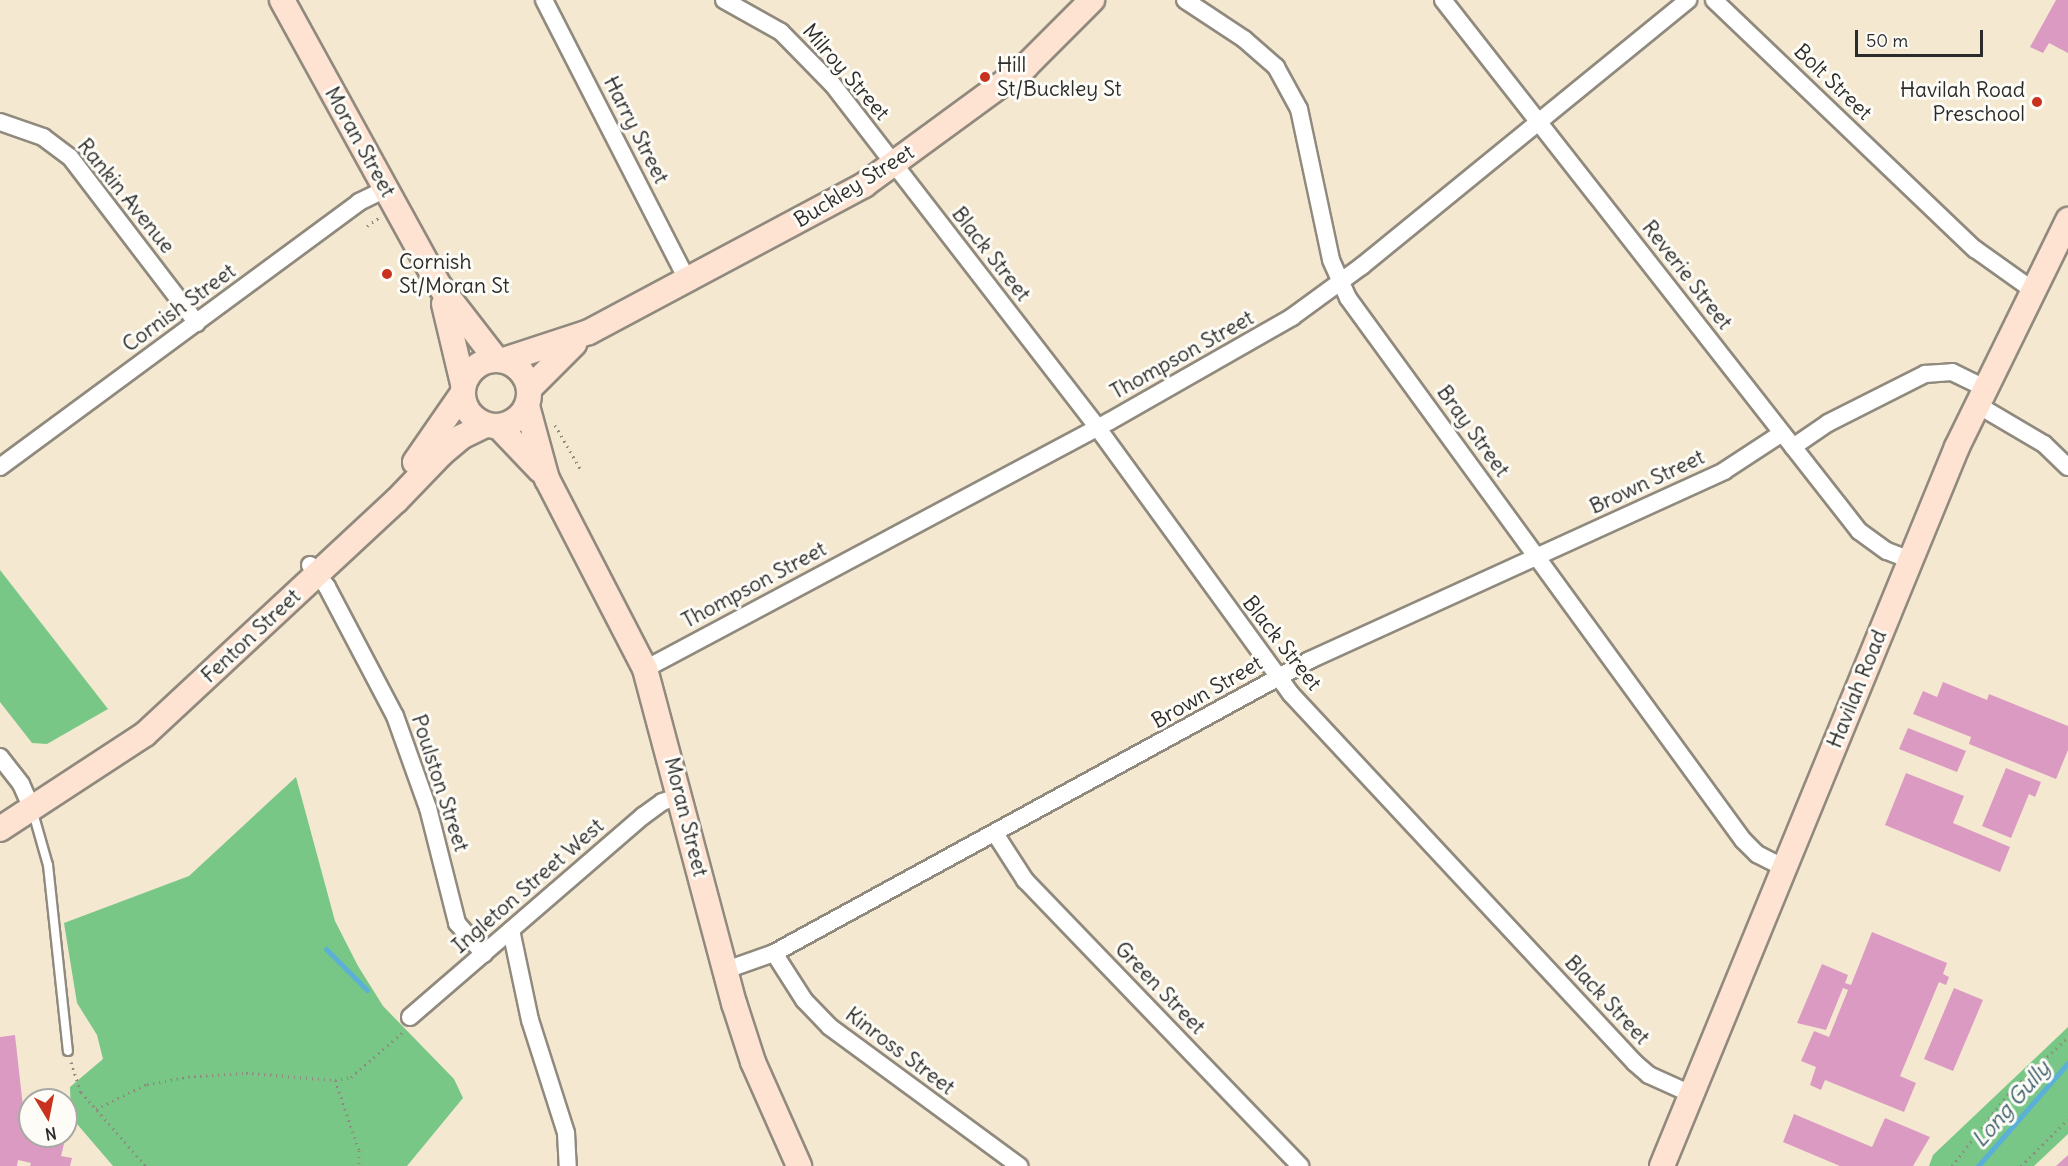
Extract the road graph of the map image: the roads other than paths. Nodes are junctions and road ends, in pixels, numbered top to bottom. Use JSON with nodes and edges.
{"nodes":[{"id":1,"x":282,"y":0,"type":"edge"},
{"id":2,"x":544,"y":0,"type":"edge"},
{"id":3,"x":724,"y":0,"type":"edge"},
{"id":4,"x":1092,"y":0,"type":"edge"},
{"id":5,"x":1185,"y":0,"type":"edge"},
{"id":6,"x":1443,"y":0,"type":"edge"},
{"id":7,"x":1688,"y":0,"type":"edge"},
{"id":8,"x":1714,"y":0,"type":"edge"},
{"id":9,"x":1537,"y":121,"type":"junction"},
{"id":10,"x":0,"y":122,"type":"edge"},
{"id":11,"x":894,"y":165,"type":"junction"},
{"id":12,"x":386,"y":189,"type":"junction"},
{"id":13,"x":2068,"y":220,"type":"edge"},
{"id":14,"x":688,"y":281,"type":"junction"},
{"id":15,"x":438,"y":284,"type":"junction"},
{"id":16,"x":1339,"y":284,"type":"junction"},
{"id":17,"x":2031,"y":289,"type":"junction"},
{"id":18,"x":197,"y":322,"type":"junction"},
{"id":19,"x":589,"y":332,"type":"junction"},
{"id":20,"x":500,"y":359,"type":"junction"},
{"id":21,"x":463,"y":389,"type":"junction"},
{"id":22,"x":1980,"y":396,"type":"junction"},
{"id":23,"x":528,"y":397,"type":"junction"},
{"id":24,"x":492,"y":425,"type":"junction"},
{"id":25,"x":1097,"y":428,"type":"junction"},
{"id":26,"x":1782,"y":433,"type":"junction"},
{"id":27,"x":1793,"y":447,"type":"junction"},
{"id":28,"x":0,"y":467,"type":"edge"},
{"id":29,"x":2068,"y":467,"type":"edge"},
{"id":30,"x":547,"y":479,"type":"junction"},
{"id":31,"x":1536,"y":556,"type":"junction"},
{"id":32,"x":1910,"y":561,"type":"junction"},
{"id":33,"x":314,"y":569,"type":"junction"},
{"id":34,"x":645,"y":669,"type":"junction"},
{"id":35,"x":1278,"y":677,"type":"junction"},
{"id":36,"x":0,"y":757,"type":"edge"},
{"id":37,"x":681,"y":796,"type":"junction"},
{"id":38,"x":29,"y":803,"type":"junction"},
{"id":39,"x":0,"y":814,"type":"edge"},
{"id":40,"x":0,"y":829,"type":"edge"},
{"id":41,"x":996,"y":835,"type":"junction"},
{"id":42,"x":1784,"y":868,"type":"junction"},
{"id":43,"x":511,"y":930,"type":"junction"},
{"id":44,"x":774,"y":953,"type":"junction"},
{"id":45,"x":484,"y":954,"type":"junction"},
{"id":46,"x":726,"y":970,"type":"junction"},
{"id":47,"x":410,"y":1017,"type":"road end"},
{"id":48,"x":68,"y":1051,"type":"road end"},
{"id":49,"x":1691,"y":1094,"type":"junction"},
{"id":50,"x":568,"y":1166,"type":"edge"},
{"id":51,"x":799,"y":1166,"type":"edge"},
{"id":52,"x":1019,"y":1166,"type":"edge"},
{"id":53,"x":1300,"y":1166,"type":"edge"},
{"id":54,"x":1662,"y":1166,"type":"edge"}],
"edges":[{"from":1,"to":12,"type":"street","name":"Moran Street"},
{"from":2,"to":14,"type":"street","name":"Harry Street"},
{"from":3,"to":11,"type":"street","name":"Milroy Street"},
{"from":4,"to":11,"type":"street","name":"Buckley Street"},
{"from":5,"to":16,"type":"street","name":"Bray Street"},
{"from":6,"to":9,"type":"street","name":"Reverie Street"},
{"from":7,"to":9,"type":"street","name":"Thompson Street"},
{"from":8,"to":17,"type":"street","name":"Bolt Street"},
{"from":9,"to":16,"type":"street","name":"Thompson Street"},
{"from":9,"to":26,"type":"street","name":"Reverie Street"},
{"from":10,"to":18,"type":"street","name":"Rankin Avenue"},
{"from":11,"to":14,"type":"street","name":"Buckley Street"},
{"from":11,"to":25,"type":"street","name":"Black Street"},
{"from":12,"to":15,"type":"street","name":"Moran Street"},
{"from":12,"to":18,"type":"street","name":"Cornish Street"},
{"from":13,"to":17,"type":"street","name":"Havilah Road"},
{"from":14,"to":19,"type":"street","name":"Buckley Street"},
{"from":15,"to":20,"type":"street","name":"Moran Street"},
{"from":15,"to":21,"type":"street","name":"Moran Street"},
{"from":16,"to":25,"type":"street","name":"Thompson Street"},
{"from":16,"to":31,"type":"street","name":"Bray Street"},
{"from":17,"to":22,"type":"street","name":"Havilah Road"},
{"from":18,"to":28,"type":"street","name":"Cornish Street"},
{"from":19,"to":20,"type":"street","name":"Buckley Street"},
{"from":19,"to":23,"type":"street","name":"Buckley Street"},
{"from":20,"to":21,"type":"street"},
{"from":20,"to":23,"type":"street"},
{"from":21,"to":24,"type":"street"},
{"from":21,"to":33,"type":"street","name":"Fenton Street"},
{"from":22,"to":27,"type":"street"},
{"from":22,"to":29,"type":"street"},
{"from":22,"to":32,"type":"street","name":"Havilah Road"},
{"from":23,"to":24,"type":"street"},
{"from":23,"to":30,"type":"street","name":"Moran Street"},
{"from":24,"to":30,"type":"street","name":"Moran Street"},
{"from":24,"to":33,"type":"street","name":"Fenton Street"},
{"from":25,"to":34,"type":"street","name":"Thompson Street"},
{"from":25,"to":35,"type":"street","name":"Black Street"},
{"from":26,"to":27,"type":"street","name":"Reverie Street"},
{"from":26,"to":31,"type":"street","name":"Brown Street"},
{"from":27,"to":32,"type":"street","name":"Reverie Street"},
{"from":30,"to":34,"type":"street","name":"Moran Street"},
{"from":31,"to":35,"type":"street","name":"Brown Street"},
{"from":31,"to":42,"type":"street","name":"Bray Street"},
{"from":32,"to":42,"type":"street","name":"Havilah Road"},
{"from":33,"to":38,"type":"street","name":"Fenton Street"},
{"from":33,"to":45,"type":"street","name":"Poulston Street"},
{"from":34,"to":37,"type":"street","name":"Moran Street"},
{"from":35,"to":41,"type":"street","name":"Brown Street"},
{"from":35,"to":49,"type":"street","name":"Black Street"},
{"from":36,"to":38,"type":"street"},
{"from":37,"to":43,"type":"street","name":"Ingleton Street West"},
{"from":37,"to":46,"type":"street","name":"Moran Street"},
{"from":38,"to":39,"type":"street","name":"Fenton Street"},
{"from":38,"to":40,"type":"street","name":"Fenton Street"},
{"from":38,"to":48,"type":"lane"},
{"from":41,"to":44,"type":"street","name":"Brown Street"},
{"from":41,"to":53,"type":"street","name":"Green Street"},
{"from":42,"to":49,"type":"street","name":"Havilah Road"},
{"from":43,"to":45,"type":"street","name":"Ingleton Street West"},
{"from":43,"to":50,"type":"street"},
{"from":44,"to":46,"type":"street","name":"Brown Street"},
{"from":44,"to":52,"type":"street","name":"Kinross Street"},
{"from":45,"to":47,"type":"street","name":"Ingleton Street West"},
{"from":46,"to":51,"type":"street","name":"Moran Street"},
{"from":49,"to":54,"type":"street","name":"Havilah Road"}]}
